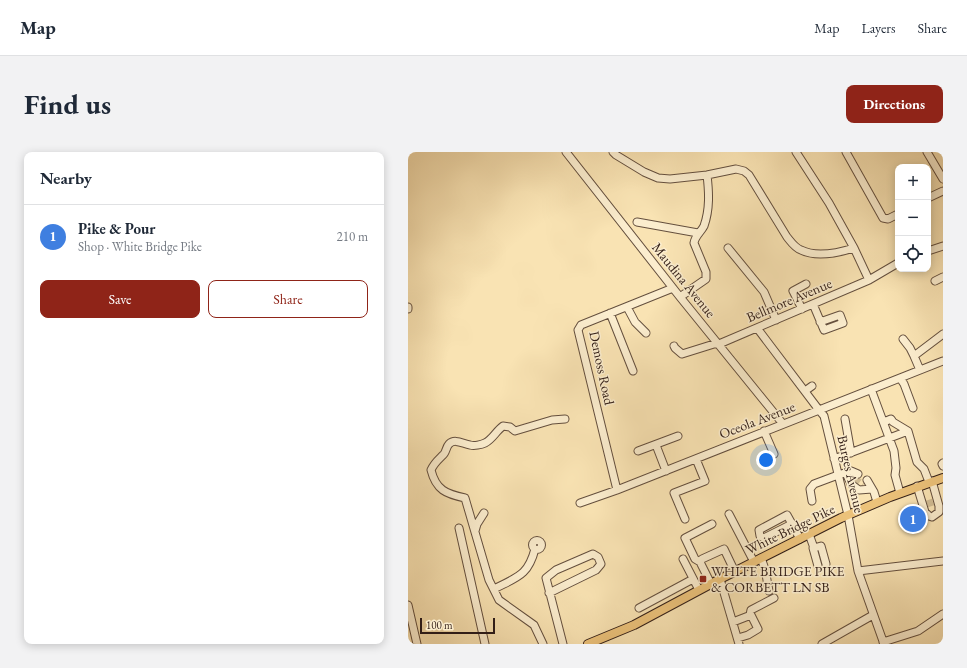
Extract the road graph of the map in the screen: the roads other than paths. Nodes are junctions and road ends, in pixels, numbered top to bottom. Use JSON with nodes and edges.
{"nodes":[{"id":1,"x":566,"y":152,"type":"edge"},
{"id":2,"x":613,"y":152,"type":"edge"},
{"id":3,"x":796,"y":152,"type":"edge"},
{"id":4,"x":846,"y":152,"type":"edge"},
{"id":5,"x":927,"y":152,"type":"edge"},
{"id":6,"x":940,"y":168,"type":"edge"},
{"id":7,"x":707,"y":175,"type":"junction"},
{"id":8,"x":943,"y":179,"type":"edge"},
{"id":9,"x":943,"y":191,"type":"edge"},
{"id":10,"x":931,"y":197,"type":"edge"},
{"id":11,"x":895,"y":216,"type":"edge"},
{"id":12,"x":637,"y":222,"type":"dead end"},
{"id":13,"x":698,"y":234,"type":"junction"},
{"id":14,"x":943,"y":246,"type":"edge"},
{"id":15,"x":728,"y":248,"type":"dead end"},
{"id":16,"x":854,"y":248,"type":"junction"},
{"id":17,"x":931,"y":250,"type":"edge"},
{"id":18,"x":895,"y":265,"type":"edge"},
{"id":19,"x":943,"y":277,"type":"edge"},
{"id":20,"x":869,"y":280,"type":"junction"},
{"id":21,"x":935,"y":280,"type":"dead end"},
{"id":22,"x":806,"y":284,"type":"dead end"},
{"id":23,"x":673,"y":288,"type":"junction"},
{"id":24,"x":680,"y":297,"type":"junction"},
{"id":25,"x":813,"y":304,"type":"junction"},
{"id":26,"x":627,"y":307,"type":"junction"},
{"id":27,"x":802,"y":309,"type":"junction"},
{"id":28,"x":610,"y":313,"type":"junction"},
{"id":29,"x":776,"y":320,"type":"junction"},
{"id":30,"x":820,"y":322,"type":"dead end"},
{"id":31,"x":757,"y":328,"type":"junction"},
{"id":32,"x":646,"y":333,"type":"dead end"},
{"id":33,"x":943,"y":334,"type":"edge"},
{"id":34,"x":903,"y":339,"type":"dead end"},
{"id":35,"x":719,"y":344,"type":"junction"},
{"id":36,"x":674,"y":346,"type":"dead end"},
{"id":37,"x":914,"y":356,"type":"junction"},
{"id":38,"x":943,"y":360,"type":"edge"},
{"id":39,"x":920,"y":370,"type":"junction"},
{"id":40,"x":633,"y":371,"type":"dead end"},
{"id":41,"x":900,"y":378,"type":"junction"},
{"id":42,"x":812,"y":386,"type":"dead end"},
{"id":43,"x":871,"y":389,"type":"junction"},
{"id":44,"x":805,"y":391,"type":"junction"},
{"id":45,"x":912,"y":408,"type":"dead end"},
{"id":46,"x":819,"y":410,"type":"junction"},
{"id":47,"x":565,"y":419,"type":"dead end"},
{"id":48,"x":845,"y":420,"type":"dead end"},
{"id":49,"x":884,"y":422,"type":"junction"},
{"id":50,"x":783,"y":424,"type":"junction"},
{"id":51,"x":764,"y":431,"type":"junction"},
{"id":52,"x":908,"y":431,"type":"junction"},
{"id":53,"x":678,"y":436,"type":"dead end"},
{"id":54,"x":890,"y":438,"type":"junction"},
{"id":55,"x":656,"y":444,"type":"junction"},
{"id":56,"x":638,"y":451,"type":"dead end"},
{"id":57,"x":851,"y":453,"type":"junction"},
{"id":58,"x":774,"y":454,"type":"dead end"},
{"id":59,"x":696,"y":459,"type":"junction"},
{"id":60,"x":834,"y":459,"type":"junction"},
{"id":61,"x":943,"y":463,"type":"edge"},
{"id":62,"x":943,"y":466,"type":"edge"},
{"id":63,"x":666,"y":471,"type":"junction"},
{"id":64,"x":846,"y":473,"type":"junction"},
{"id":65,"x":838,"y":475,"type":"junction"},
{"id":66,"x":856,"y":476,"type":"tunnel mouth"},
{"id":67,"x":943,"y":478,"type":"edge"},
{"id":68,"x":930,"y":482,"type":"junction"},
{"id":69,"x":917,"y":486,"type":"junction"},
{"id":70,"x":617,"y":490,"type":"junction"},
{"id":71,"x":900,"y":493,"type":"junction"},
{"id":72,"x":812,"y":501,"type":"dead end"},
{"id":73,"x":580,"y":502,"type":"dead end"},
{"id":74,"x":877,"y":502,"type":"junction"},
{"id":75,"x":484,"y":513,"type":"dead end"},
{"id":76,"x":729,"y":514,"type":"dead end"},
{"id":77,"x":848,"y":515,"type":"junction"},
{"id":78,"x":685,"y":519,"type":"dead end"},
{"id":79,"x":712,"y":524,"type":"dead end"},
{"id":80,"x":792,"y":524,"type":"dead end"},
{"id":81,"x":459,"y":528,"type":"dead end"},
{"id":82,"x":475,"y":532,"type":"junction"},
{"id":83,"x":809,"y":534,"type":"junction"},
{"id":84,"x":800,"y":539,"type":"junction"},
{"id":85,"x":814,"y":548,"type":"junction"},
{"id":86,"x":535,"y":549,"type":"dead end"},
{"id":87,"x":683,"y":559,"type":"dead end"},
{"id":88,"x":757,"y":560,"type":"junction"},
{"id":89,"x":943,"y":561,"type":"edge"},
{"id":90,"x":700,"y":562,"type":"junction"},
{"id":91,"x":826,"y":564,"type":"dead end"},
{"id":92,"x":818,"y":566,"type":"dead end"},
{"id":93,"x":858,"y":571,"type":"junction"},
{"id":94,"x":735,"y":572,"type":"junction"},
{"id":95,"x":693,"y":579,"type":"junction"},
{"id":96,"x":720,"y":579,"type":"junction"},
{"id":97,"x":711,"y":584,"type":"junction"},
{"id":98,"x":494,"y":589,"type":"junction"},
{"id":99,"x":699,"y":590,"type":"junction"},
{"id":100,"x":769,"y":591,"type":"dead end"},
{"id":101,"x":549,"y":593,"type":"junction"},
{"id":102,"x":774,"y":598,"type":"dead end"},
{"id":103,"x":408,"y":605,"type":"edge"},
{"id":104,"x":639,"y":608,"type":"dead end"},
{"id":105,"x":943,"y":614,"type":"edge"},
{"id":106,"x":750,"y":615,"type":"junction"},
{"id":107,"x":873,"y":615,"type":"junction"},
{"id":108,"x":733,"y":622,"type":"junction"},
{"id":109,"x":410,"y":626,"type":"edge"},
{"id":110,"x":739,"y":641,"type":"edge"},
{"id":111,"x":832,"y":642,"type":"edge"},
{"id":112,"x":883,"y":643,"type":"edge"},
{"id":113,"x":417,"y":644,"type":"edge"},
{"id":114,"x":484,"y":644,"type":"edge"},
{"id":115,"x":543,"y":644,"type":"edge"},
{"id":116,"x":563,"y":644,"type":"edge"},
{"id":117,"x":588,"y":644,"type":"edge"},
{"id":118,"x":822,"y":644,"type":"edge"}],
"edges":[{"from":1,"to":23,"type":"street","name":"Maudina Avenue"},
{"from":2,"to":7,"type":"street"},
{"from":3,"to":16,"type":"street"},
{"from":4,"to":11,"type":"street"},
{"from":5,"to":6,"type":"street"},
{"from":6,"to":8,"type":"street"},
{"from":7,"to":13,"type":"street"},
{"from":7,"to":16,"type":"street"},
{"from":9,"to":10,"type":"street"},
{"from":12,"to":13,"type":"street"},
{"from":13,"to":24,"type":"street"},
{"from":14,"to":17,"type":"street"},
{"from":15,"to":29,"type":"street"},
{"from":16,"to":20,"type":"street"},
{"from":18,"to":20,"type":"street","name":"Bellmore Avenue"},
{"from":19,"to":21,"type":"street"},
{"from":20,"to":25,"type":"street","name":"Bellmore Avenue"},
{"from":22,"to":27,"type":"street"},
{"from":23,"to":24,"type":"street","name":"Maudina Avenue"},
{"from":23,"to":26,"type":"street","name":"Demoss Road"},
{"from":24,"to":35,"type":"street","name":"Maudina Avenue"},
{"from":25,"to":27,"type":"street","name":"Bellmore Avenue"},
{"from":25,"to":30,"type":"street"},
{"from":26,"to":28,"type":"street","name":"Demoss Road"},
{"from":26,"to":32,"type":"street"},
{"from":27,"to":29,"type":"street","name":"Bellmore Avenue"},
{"from":28,"to":40,"type":"street"},
{"from":28,"to":70,"type":"street","name":"Demoss Road"},
{"from":29,"to":31,"type":"street","name":"Bellmore Avenue"},
{"from":31,"to":35,"type":"street","name":"Bellmore Avenue"},
{"from":31,"to":44,"type":"street","name":"Burges Avenue"},
{"from":33,"to":37,"type":"street"},
{"from":34,"to":37,"type":"street"},
{"from":35,"to":36,"type":"street","name":"Bellmore Avenue"},
{"from":35,"to":50,"type":"street","name":"Maudina Avenue"},
{"from":37,"to":39,"type":"street"},
{"from":38,"to":39,"type":"street","name":"Oceola Avenue"},
{"from":39,"to":41,"type":"street","name":"Oceola Avenue"},
{"from":41,"to":43,"type":"street","name":"Oceola Avenue"},
{"from":41,"to":45,"type":"street"},
{"from":42,"to":44,"type":"street"},
{"from":43,"to":46,"type":"street","name":"Oceola Avenue"},
{"from":43,"to":49,"type":"street"},
{"from":44,"to":46,"type":"street","name":"Burges Avenue"},
{"from":46,"to":50,"type":"street","name":"Oceola Avenue"},
{"from":46,"to":60,"type":"street","name":"Burges Avenue"},
{"from":47,"to":82,"type":"street"},
{"from":48,"to":57,"type":"street"},
{"from":49,"to":52,"type":"street"},
{"from":49,"to":54,"type":"street"},
{"from":50,"to":51,"type":"street","name":"Oceola Avenue"},
{"from":51,"to":58,"type":"street"},
{"from":51,"to":59,"type":"street","name":"Oceola Avenue"},
{"from":52,"to":54,"type":"street"},
{"from":52,"to":68,"type":"street"},
{"from":53,"to":55,"type":"street"},
{"from":54,"to":57,"type":"street"},
{"from":54,"to":71,"type":"street"},
{"from":55,"to":56,"type":"street"},
{"from":55,"to":63,"type":"street"},
{"from":57,"to":60,"type":"street"},
{"from":59,"to":63,"type":"street","name":"Oceola Avenue"},
{"from":59,"to":78,"type":"street"},
{"from":60,"to":65,"type":"street","name":"Burges Avenue"},
{"from":61,"to":62,"type":"street"},
{"from":63,"to":70,"type":"street","name":"Oceola Avenue"},
{"from":64,"to":65,"type":"street"},
{"from":64,"to":66,"type":"street"},
{"from":64,"to":74,"type":"street"},
{"from":65,"to":72,"type":"street"},
{"from":65,"to":77,"type":"street","name":"Burges Avenue"},
{"from":67,"to":68,"type":"main road","name":"White Bridge Pike"},
{"from":68,"to":69,"type":"main road","name":"White Bridge Pike"},
{"from":68,"to":69,"type":"street"},
{"from":69,"to":71,"type":"main road","name":"White Bridge Pike"},
{"from":70,"to":73,"type":"street","name":"Oceola Avenue"},
{"from":71,"to":74,"type":"main road","name":"White Bridge Pike"},
{"from":74,"to":77,"type":"main road","name":"White Bridge Pike"},
{"from":75,"to":82,"type":"street"},
{"from":76,"to":88,"type":"street"},
{"from":77,"to":83,"type":"main road","name":"White Bridge Pike"},
{"from":77,"to":93,"type":"street","name":"Burges Avenue"},
{"from":79,"to":90,"type":"street"},
{"from":80,"to":84,"type":"street"},
{"from":81,"to":114,"type":"street"},
{"from":82,"to":98,"type":"street"},
{"from":83,"to":84,"type":"main road","name":"White Bridge Pike"},
{"from":83,"to":85,"type":"street"},
{"from":84,"to":88,"type":"main road","name":"White Bridge Pike"},
{"from":85,"to":91,"type":"street"},
{"from":85,"to":92,"type":"street"},
{"from":86,"to":98,"type":"street"},
{"from":87,"to":95,"type":"street"},
{"from":88,"to":94,"type":"main road","name":"White Bridge Pike"},
{"from":88,"to":100,"type":"street"},
{"from":89,"to":93,"type":"street"},
{"from":90,"to":94,"type":"street"},
{"from":90,"to":97,"type":"street"},
{"from":93,"to":107,"type":"street","name":"Burges Avenue"},
{"from":94,"to":96,"type":"main road","name":"White Bridge Pike"},
{"from":95,"to":99,"type":"street"},
{"from":95,"to":104,"type":"street"},
{"from":96,"to":97,"type":"main road","name":"White Bridge Pike"},
{"from":96,"to":108,"type":"street"},
{"from":97,"to":99,"type":"main road","name":"White Bridge Pike"},
{"from":98,"to":115,"type":"street"},
{"from":99,"to":117,"type":"main road","name":"White Bridge Pike"},
{"from":101,"to":101,"type":"street"},
{"from":101,"to":116,"type":"street"},
{"from":102,"to":106,"type":"street"},
{"from":103,"to":109,"type":"street"},
{"from":105,"to":112,"type":"street"},
{"from":106,"to":108,"type":"street"},
{"from":106,"to":110,"type":"street"},
{"from":107,"to":111,"type":"street"},
{"from":107,"to":112,"type":"street","name":"Burges Avenue"},
{"from":108,"to":110,"type":"street"},
{"from":109,"to":113,"type":"street"},
{"from":111,"to":118,"type":"street"}]}
